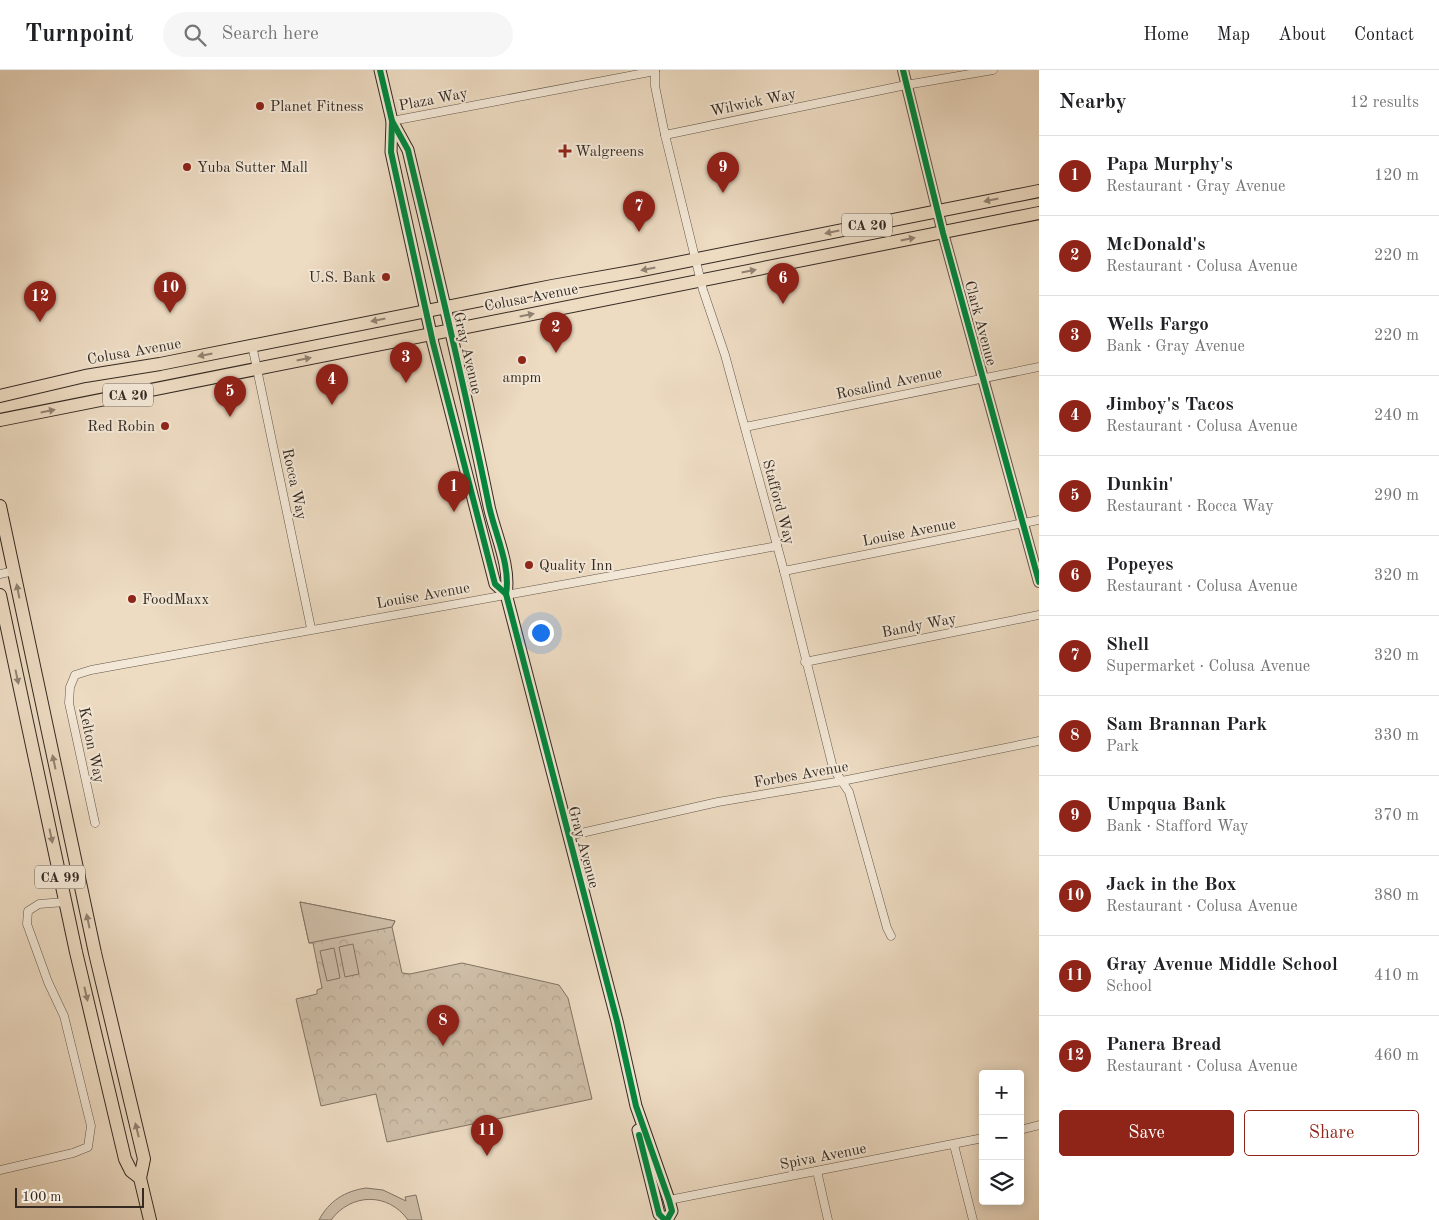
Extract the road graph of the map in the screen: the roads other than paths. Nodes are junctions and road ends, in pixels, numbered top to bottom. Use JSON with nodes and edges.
{"nodes":[{"id":1,"x":380,"y":70,"type":"edge"},
{"id":2,"x":655,"y":70,"type":"edge"},
{"id":3,"x":903,"y":70,"type":"edge"},
{"id":4,"x":993,"y":70,"type":"edge"},
{"id":5,"x":906,"y":85,"type":"junction"},
{"id":6,"x":392,"y":121,"type":"junction"},
{"id":7,"x":666,"y":135,"type":"junction"},
{"id":8,"x":1039,"y":191,"type":"edge"},
{"id":9,"x":938,"y":211,"type":"junction"},
{"id":10,"x":1039,"y":213,"type":"edge"},
{"id":11,"x":942,"y":232,"type":"junction"},
{"id":12,"x":696,"y":260,"type":"junction"},
{"id":13,"x":701,"y":280,"type":"junction"},
{"id":14,"x":445,"y":307,"type":"junction"},
{"id":15,"x":425,"y":310,"type":"junction"},
{"id":16,"x":450,"y":330,"type":"junction"},
{"id":17,"x":431,"y":334,"type":"junction"},
{"id":18,"x":252,"y":345,"type":"junction"},
{"id":19,"x":1039,"y":367,"type":"edge"},
{"id":20,"x":257,"y":369,"type":"junction"},
{"id":21,"x":983,"y":378,"type":"junction"},
{"id":22,"x":0,"y":396,"type":"edge"},
{"id":23,"x":0,"y":420,"type":"edge"},
{"id":24,"x":744,"y":427,"type":"junction"},
{"id":25,"x":0,"y":506,"type":"edge"},
{"id":26,"x":1039,"y":520,"type":"edge"},
{"id":27,"x":1024,"y":523,"type":"junction"},
{"id":28,"x":777,"y":546,"type":"junction"},
{"id":29,"x":14,"y":571,"type":"junction"},
{"id":30,"x":784,"y":571,"type":"junction"},
{"id":31,"x":0,"y":574,"type":"edge"},
{"id":32,"x":1039,"y":582,"type":"edge"},
{"id":33,"x":506,"y":594,"type":"junction"},
{"id":34,"x":0,"y":595,"type":"edge"},
{"id":35,"x":1039,"y":615,"type":"edge"},
{"id":36,"x":310,"y":628,"type":"junction"},
{"id":37,"x":805,"y":662,"type":"junction"},
{"id":38,"x":75,"y":675,"type":"joint"},
{"id":39,"x":1039,"y":741,"type":"edge"},
{"id":40,"x":842,"y":781,"type":"junction"},
{"id":41,"x":95,"y":823,"type":"dead end"},
{"id":42,"x":568,"y":836,"type":"junction"},
{"id":43,"x":65,"y":902,"type":"junction"},
{"id":44,"x":892,"y":936,"type":"dead end"},
{"id":45,"x":636,"y":1106,"type":"junction"},
{"id":46,"x":1039,"y":1125,"type":"edge"},
{"id":47,"x":1024,"y":1129,"type":"edge"},
{"id":48,"x":979,"y":1139,"type":"edge"},
{"id":49,"x":954,"y":1145,"type":"junction"},
{"id":50,"x":0,"y":1170,"type":"edge"},
{"id":51,"x":817,"y":1170,"type":"junction"},
{"id":52,"x":140,"y":1178,"type":"junction"},
{"id":53,"x":669,"y":1200,"type":"junction"},
{"id":54,"x":150,"y":1220,"type":"edge"},
{"id":55,"x":666,"y":1220,"type":"edge"},
{"id":56,"x":828,"y":1220,"type":"edge"},
{"id":57,"x":973,"y":1220,"type":"edge"}],
"edges":[{"from":1,"to":6,"type":"main road","name":"Gray Avenue"},
{"from":2,"to":6,"type":"street","name":"Plaza Way"},
{"from":2,"to":7,"type":"street","name":"Stafford Way"},
{"from":3,"to":5,"type":"street","name":"Clark Avenue"},
{"from":4,"to":5,"type":"street","name":"Wilwick Way"},
{"from":5,"to":7,"type":"street","name":"Wilwick Way"},
{"from":5,"to":9,"type":"street","name":"Clark Avenue"},
{"from":6,"to":14,"type":"main road","name":"Gray Avenue"},
{"from":6,"to":15,"type":"main road","name":"Gray Avenue"},
{"from":7,"to":12,"type":"street","name":"Stafford Way"},
{"from":8,"to":9,"type":"highway","name":"Colusa Avenue","number":"CA 20","one_way":true},
{"from":9,"to":11,"type":"street","name":"Clark Avenue"},
{"from":9,"to":12,"type":"highway","name":"Colusa Avenue","number":"CA 20","one_way":true},
{"from":10,"to":11,"type":"highway","name":"Colusa Avenue","number":"CA 20"},
{"from":13,"to":11,"type":"highway","name":"Colusa Avenue","number":"CA 20","one_way":true},
{"from":11,"to":21,"type":"street","name":"Clark Avenue"},
{"from":12,"to":13,"type":"street","name":"Stafford Way"},
{"from":12,"to":14,"type":"highway","name":"Colusa Avenue","number":"CA 20","one_way":true},
{"from":16,"to":13,"type":"highway","name":"Colusa Avenue","number":"CA 20","one_way":true},
{"from":13,"to":24,"type":"street","name":"Stafford Way"},
{"from":14,"to":15,"type":"highway","name":"Colusa Avenue","number":"CA 20"},
{"from":14,"to":16,"type":"main road","name":"Gray Avenue"},
{"from":15,"to":17,"type":"main road","name":"Gray Avenue"},
{"from":15,"to":18,"type":"highway","name":"Colusa Avenue","number":"CA 20","one_way":true},
{"from":16,"to":17,"type":"highway","name":"Colusa Avenue","number":"CA 20"},
{"from":16,"to":33,"type":"main road","name":"Gray Avenue"},
{"from":20,"to":17,"type":"highway","name":"Colusa Avenue","number":"CA 20","one_way":true},
{"from":17,"to":33,"type":"main road","name":"Gray Avenue"},
{"from":18,"to":20,"type":"street","name":"Rocca Way"},
{"from":18,"to":22,"type":"highway","name":"Colusa Avenue","number":"CA 20","one_way":true},
{"from":19,"to":21,"type":"street","name":"Rosalind Avenue"},
{"from":23,"to":20,"type":"highway","name":"Colusa Avenue","number":"CA 20","one_way":true},
{"from":20,"to":36,"type":"street","name":"Rocca Way"},
{"from":21,"to":24,"type":"street","name":"Rosalind Avenue"},
{"from":21,"to":27,"type":"street","name":"Clark Avenue"},
{"from":24,"to":28,"type":"street","name":"Stafford Way"},
{"from":25,"to":29,"type":"highway","number":"CA 99"},
{"from":26,"to":27,"type":"street","name":"Louise Avenue"},
{"from":27,"to":30,"type":"street","name":"Louise Avenue"},
{"from":27,"to":32,"type":"street","name":"Clark Avenue"},
{"from":28,"to":30,"type":"street","name":"Stafford Way"},
{"from":28,"to":33,"type":"street","name":"Louise Avenue"},
{"from":29,"to":31,"type":"street"},
{"from":52,"to":29,"type":"highway","number":"CA 99","one_way":true},
{"from":30,"to":37,"type":"street","name":"Stafford Way"},
{"from":33,"to":36,"type":"street","name":"Louise Avenue"},
{"from":33,"to":42,"type":"main road","name":"Gray Avenue"},
{"from":34,"to":43,"type":"highway","number":"CA 99","one_way":true},
{"from":35,"to":37,"type":"street","name":"Bandy Way"},
{"from":36,"to":38,"type":"street","name":"Louise Avenue"},
{"from":37,"to":40,"type":"street","name":"Stafford Way"},
{"from":38,"to":41,"type":"street","name":"Kelton Way"},
{"from":39,"to":40,"type":"street","name":"Forbes Avenue"},
{"from":40,"to":42,"type":"street","name":"Forbes Avenue"},
{"from":40,"to":44,"type":"street","name":"Stafford Way"},
{"from":42,"to":45,"type":"main road","name":"Gray Avenue"},
{"from":43,"to":50,"type":"street"},
{"from":43,"to":52,"type":"highway","number":"CA 99","one_way":true},
{"from":45,"to":53,"type":"main road","name":"Gray Avenue"},
{"from":45,"to":55,"type":"main road","name":"Gray Avenue"},
{"from":46,"to":47,"type":"street"},
{"from":48,"to":49,"type":"street","name":"Spiva Avenue"},
{"from":49,"to":51,"type":"street","name":"Spiva Avenue"},
{"from":49,"to":57,"type":"street"},
{"from":51,"to":53,"type":"street","name":"Spiva Avenue"},
{"from":51,"to":56,"type":"street"},
{"from":52,"to":54,"type":"highway","number":"CA 99"},
{"from":53,"to":55,"type":"main road","name":"Gray Avenue"}]}
